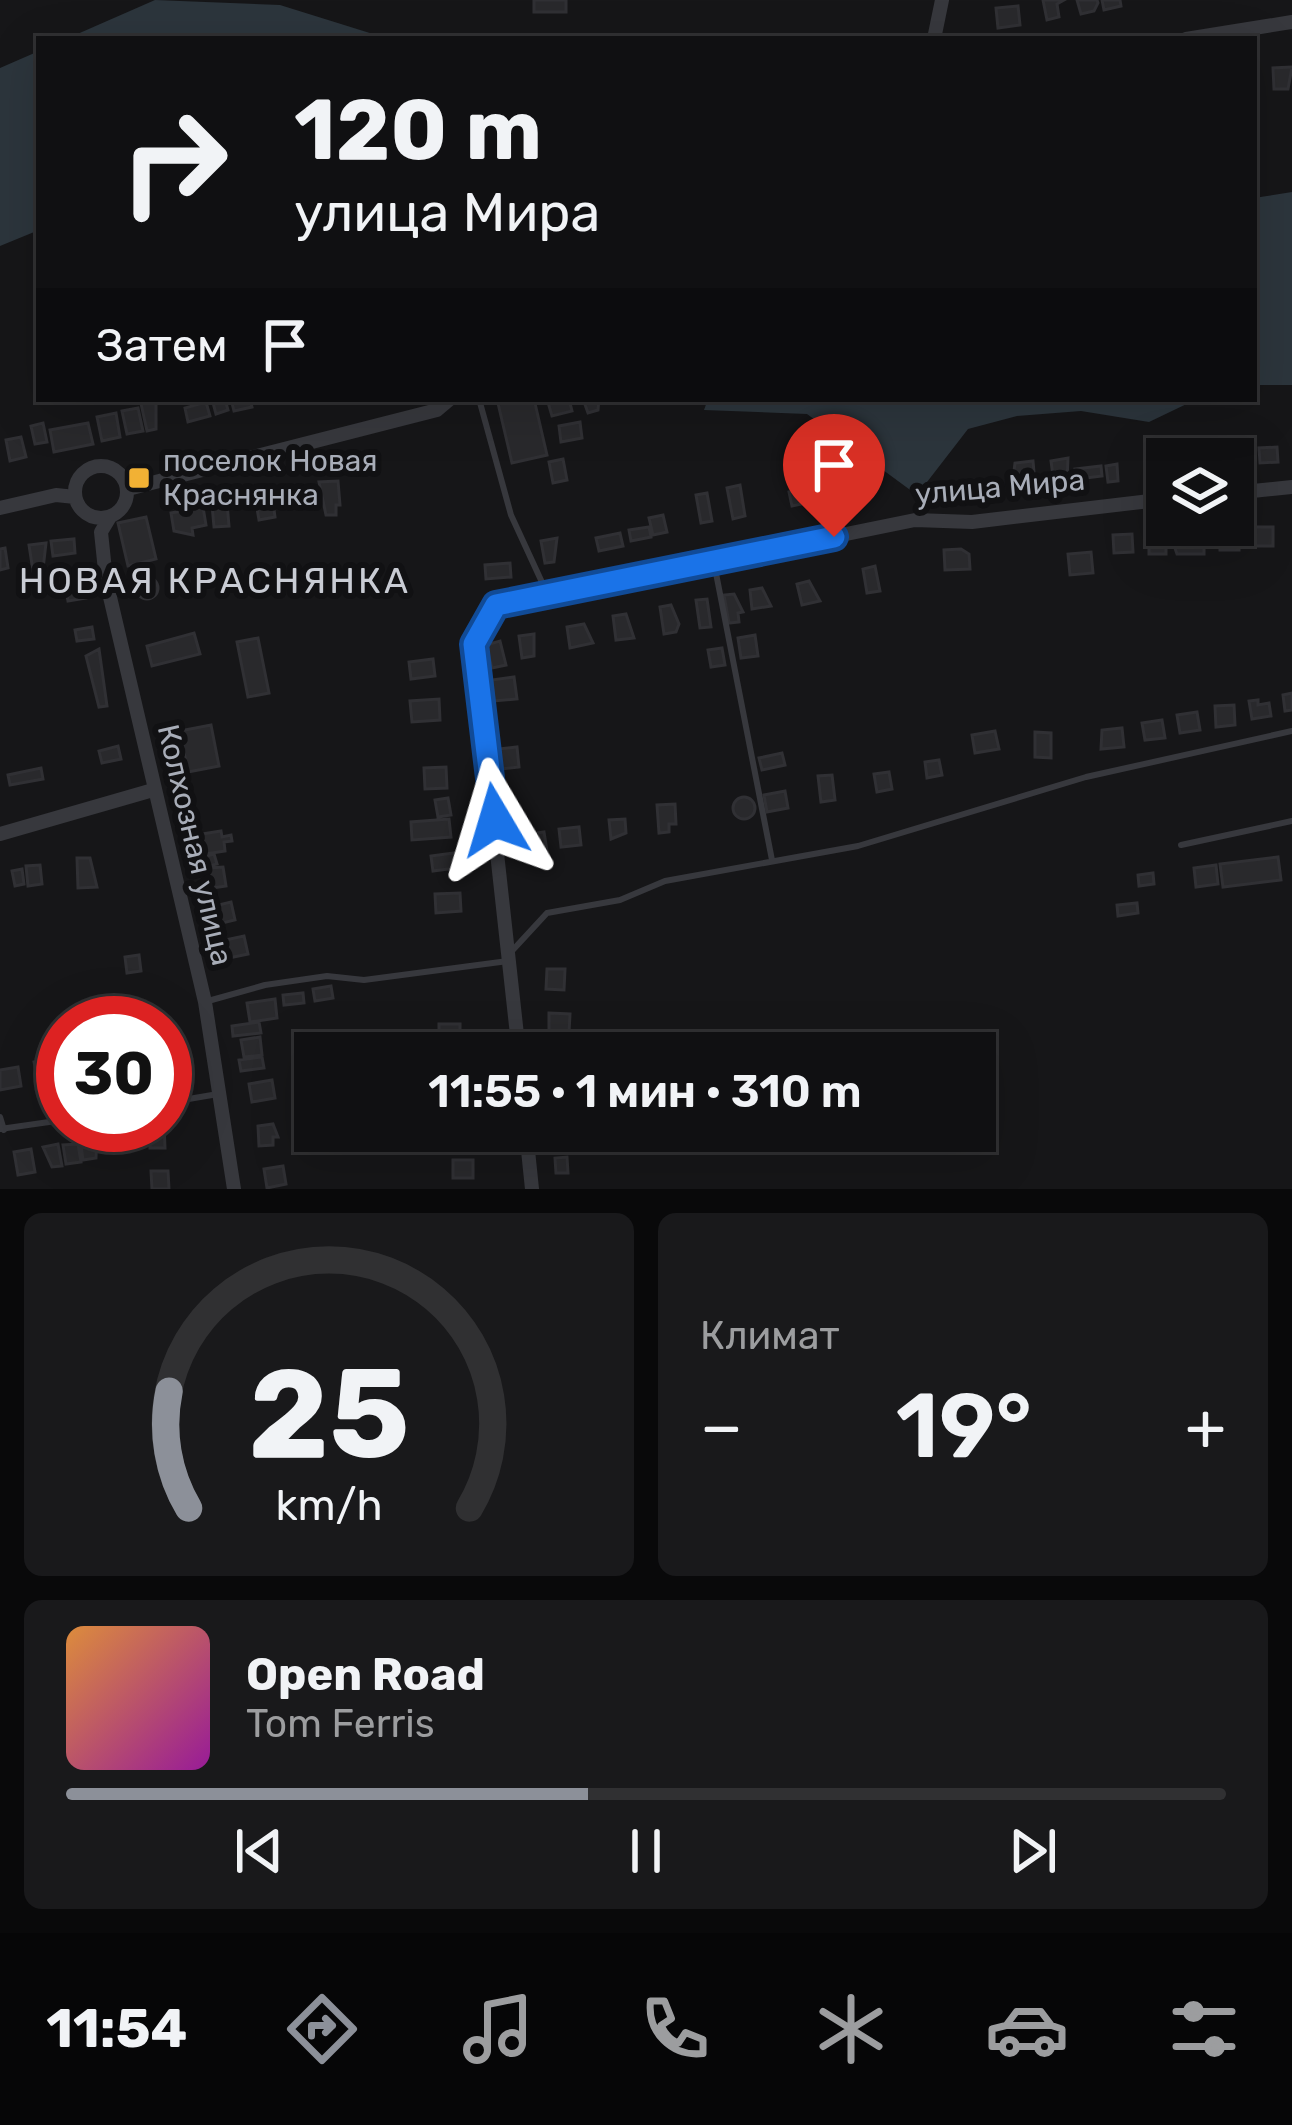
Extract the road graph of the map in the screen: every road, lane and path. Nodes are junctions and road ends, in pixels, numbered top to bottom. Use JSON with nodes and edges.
{"nodes":[{"id":1,"x":941,"y":0,"type":"edge"},
{"id":2,"x":1292,"y":22,"type":"edge"},
{"id":3,"x":935,"y":36,"type":"edge"},
{"id":4,"x":1205,"y":36,"type":"edge"},
{"id":5,"x":446,"y":402,"type":"edge"},
{"id":6,"x":480,"y":402,"type":"edge"},
{"id":7,"x":1292,"y":487,"type":"edge"},
{"id":8,"x":128,"y":489,"type":"junction"},
{"id":9,"x":1254,"y":491,"type":"edge"},
{"id":10,"x":75,"y":497,"type":"junction"},
{"id":11,"x":1146,"y":501,"type":"edge"},
{"id":12,"x":0,"y":508,"type":"edge"},
{"id":13,"x":110,"y":517,"type":"junction"},
{"id":14,"x":713,"y":561,"type":"junction"},
{"id":15,"x":548,"y":594,"type":"junction"},
{"id":16,"x":1292,"y":731,"type":"edge"},
{"id":17,"x":153,"y":790,"type":"junction"},
{"id":18,"x":1292,"y":821,"type":"edge"},
{"id":19,"x":0,"y":834,"type":"edge"},
{"id":20,"x":1181,"y":845,"type":"dead end"},
{"id":21,"x":772,"y":860,"type":"junction"},
{"id":22,"x":511,"y":956,"type":"junction"},
{"id":23,"x":205,"y":1002,"type":"junction"},
{"id":24,"x":518,"y":1032,"type":"edge"},
{"id":25,"x":222,"y":1094,"type":"junction"},
{"id":26,"x":192,"y":1099,"type":"edge"},
{"id":27,"x":0,"y":1117,"type":"edge"},
{"id":28,"x":36,"y":1124,"type":"edge"},
{"id":29,"x":2,"y":1130,"type":"edge"},
{"id":30,"x":528,"y":1152,"type":"edge"},
{"id":31,"x":234,"y":1189,"type":"edge"},
{"id":32,"x":532,"y":1189,"type":"edge"}],
"edges":[{"from":1,"to":3,"type":"street"},
{"from":2,"to":4,"type":"street"},
{"from":5,"to":8,"type":"street"},
{"from":6,"to":15,"type":"lane"},
{"from":7,"to":9,"type":"street"},
{"from":8,"to":10,"type":"street"},
{"from":8,"to":13,"type":"street"},
{"from":10,"to":12,"type":"street"},
{"from":10,"to":13,"type":"street"},
{"from":11,"to":14,"type":"street","name":"улица Мира"},
{"from":13,"to":17,"type":"street","name":"Колхозная улица"},
{"from":14,"to":15,"type":"street","name":"улица Мира"},
{"from":14,"to":21,"type":"lane"},
{"from":15,"to":22,"type":"street","name":"улица Мира"},
{"from":16,"to":21,"type":"lane"},
{"from":17,"to":19,"type":"street"},
{"from":17,"to":23,"type":"street","name":"Колхозная улица"},
{"from":18,"to":20,"type":"lane"},
{"from":21,"to":22,"type":"lane"},
{"from":22,"to":23,"type":"lane"},
{"from":22,"to":24,"type":"street"},
{"from":23,"to":25,"type":"street","name":"Колхозная улица"},
{"from":25,"to":26,"type":"lane"},
{"from":25,"to":31,"type":"street","name":"Колхозная улица"},
{"from":27,"to":29,"type":"lane"},
{"from":28,"to":29,"type":"lane"},
{"from":30,"to":32,"type":"street"}]}
